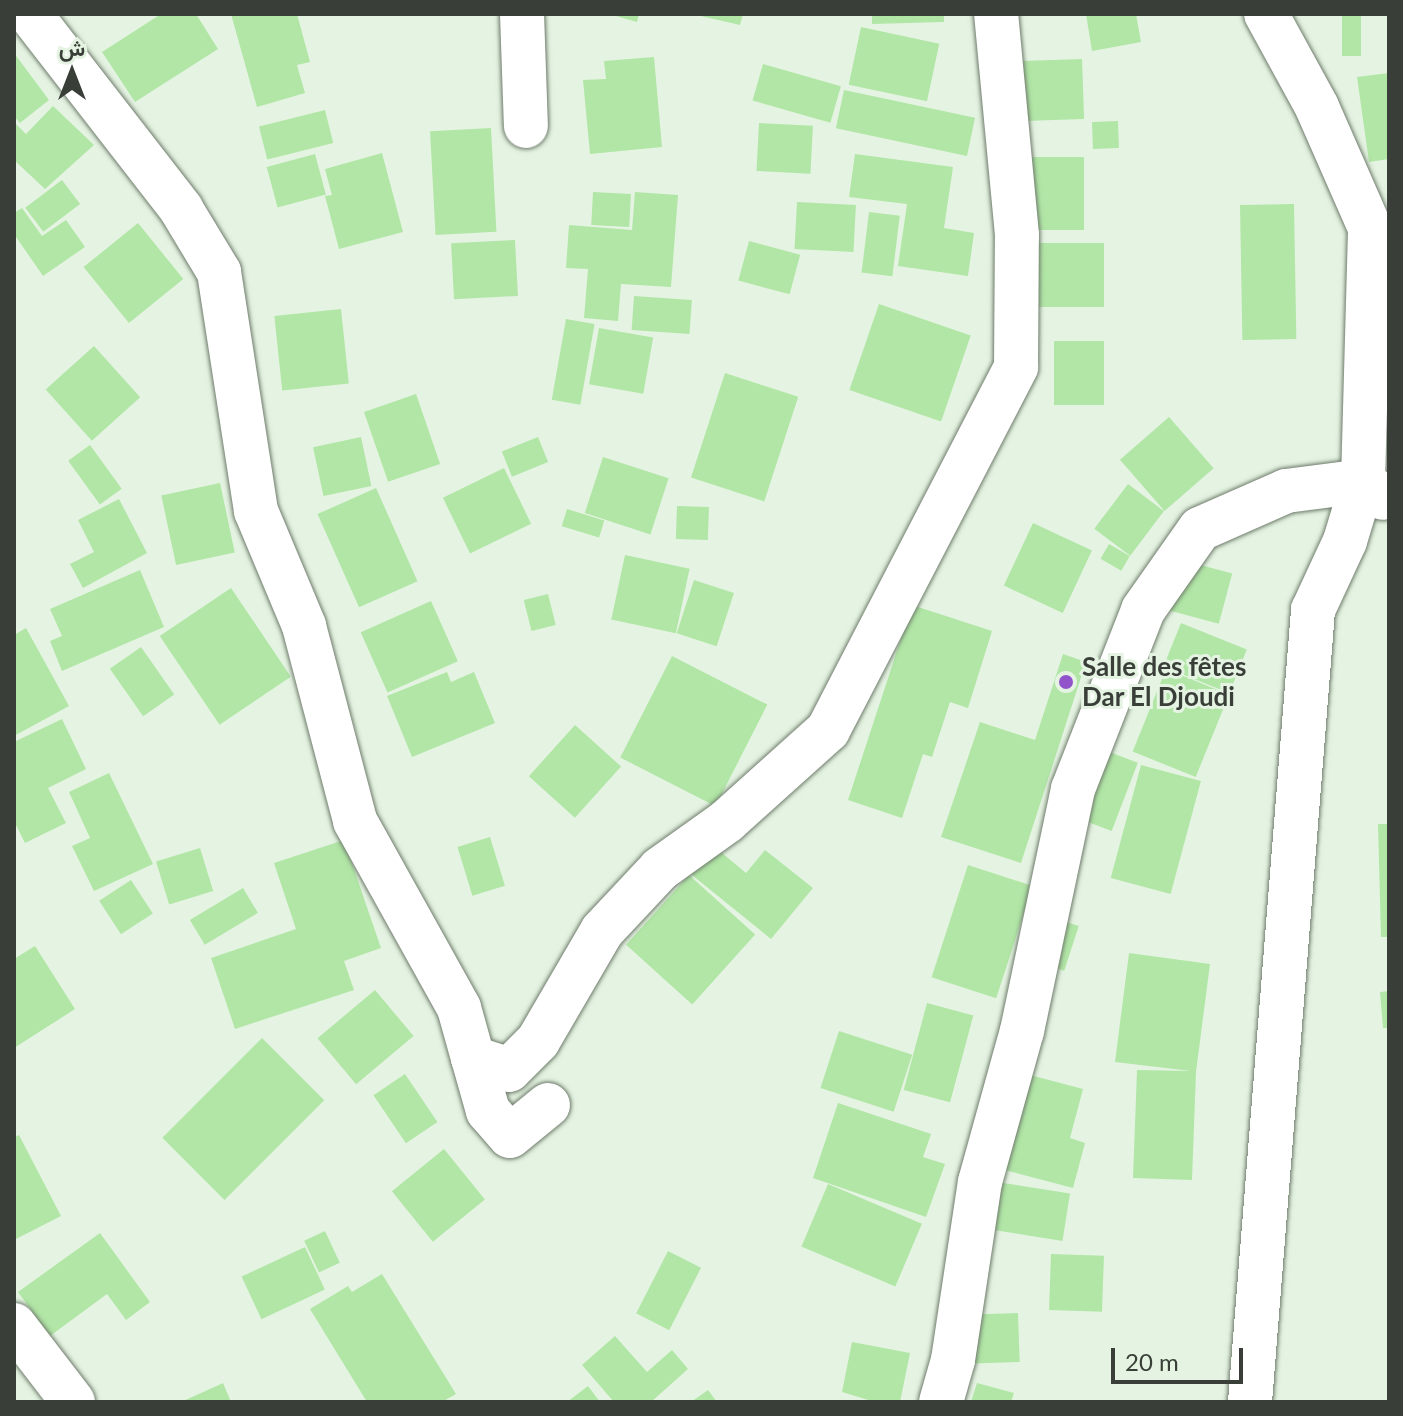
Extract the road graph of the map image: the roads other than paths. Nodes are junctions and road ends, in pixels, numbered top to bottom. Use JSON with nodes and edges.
{"nodes":[{"id":1,"x":30,"y":14,"type":"edge"},
{"id":2,"x":522,"y":14,"type":"edge"},
{"id":3,"x":996,"y":14,"type":"edge"},
{"id":4,"x":1266,"y":14,"type":"edge"},
{"id":5,"x":1284,"y":34,"type":"edge"},
{"id":6,"x":526,"y":126,"type":"dead end"},
{"id":7,"x":1376,"y":492,"type":"edge"},
{"id":8,"x":473,"y":1058,"type":"junction"},
{"id":9,"x":548,"y":1105,"type":"dead end"},
{"id":10,"x":14,"y":1325,"type":"edge"},
{"id":11,"x":73,"y":1402,"type":"edge"},
{"id":12,"x":941,"y":1402,"type":"edge"},
{"id":13,"x":1250,"y":1402,"type":"edge"}],
"edges":[{"from":1,"to":8,"type":"street"},
{"from":2,"to":6,"type":"street"},
{"from":3,"to":8,"type":"street"},
{"from":4,"to":5,"type":"street"},
{"from":5,"to":7,"type":"street"},
{"from":7,"to":12,"type":"street"},
{"from":7,"to":13,"type":"street"},
{"from":8,"to":9,"type":"street"},
{"from":10,"to":11,"type":"street"}]}
